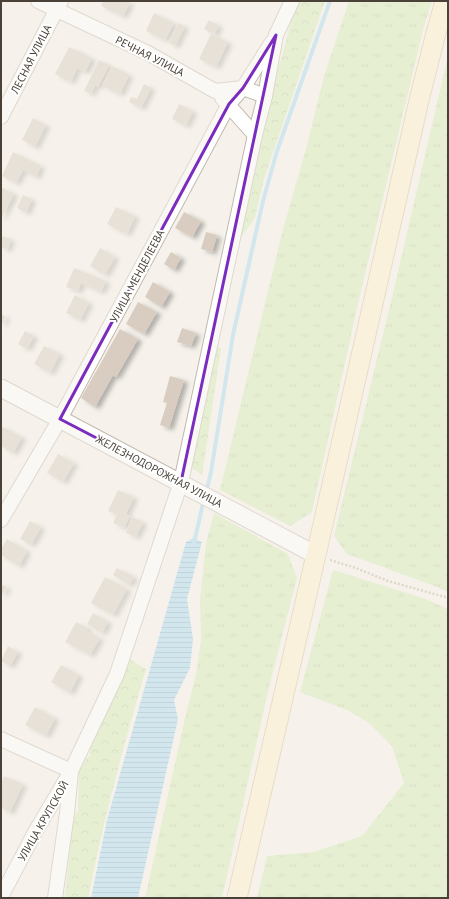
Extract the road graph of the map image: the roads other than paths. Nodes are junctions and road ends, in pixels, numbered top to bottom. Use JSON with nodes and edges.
{"nodes":[{"id":1,"x":38,"y":1,"type":"edge"},
{"id":2,"x":292,"y":1,"type":"edge"},
{"id":3,"x":446,"y":1,"type":"edge"},
{"id":4,"x":58,"y":6,"type":"edge"},
{"id":5,"x":276,"y":35,"type":"junction"},
{"id":6,"x":243,"y":88,"type":"junction"},
{"id":7,"x":215,"y":91,"type":"junction"},
{"id":8,"x":266,"y":96,"type":"junction"},
{"id":9,"x":229,"y":104,"type":"junction"},
{"id":10,"x":1,"y":117,"type":"edge"},
{"id":11,"x":255,"y":135,"type":"junction"},
{"id":12,"x":1,"y":388,"type":"edge"},
{"id":13,"x":60,"y":419,"type":"junction"},
{"id":14,"x":180,"y":482,"type":"junction"},
{"id":15,"x":1,"y":520,"type":"edge"},
{"id":16,"x":316,"y":555,"type":"junction"},
{"id":17,"x":1,"y":739,"type":"edge"},
{"id":18,"x":71,"y":771,"type":"junction"},
{"id":19,"x":1,"y":897,"type":"edge"},
{"id":20,"x":55,"y":898,"type":"edge"},
{"id":21,"x":237,"y":898,"type":"edge"}],
"edges":[{"from":1,"to":4,"type":"street","name":"РЕЧНАЯ УЛИЦА"},
{"from":2,"to":5,"type":"street"},
{"from":3,"to":16,"type":"main road"},
{"from":4,"to":7,"type":"street","name":"РЕЧНАЯ УЛИЦА"},
{"from":4,"to":10,"type":"street","name":"ЛЕСНАЯ УЛИЦА"},
{"from":5,"to":6,"type":"street","name":"УЛИЦА МЕНДЕЛЕЕВА"},
{"from":5,"to":8,"type":"street"},
{"from":6,"to":7,"type":"street"},
{"from":6,"to":8,"type":"street"},
{"from":6,"to":9,"type":"street","name":"УЛИЦА МЕНДЕЛЕЕВА"},
{"from":7,"to":9,"type":"street","name":"РЕЧНАЯ УЛИЦА"},
{"from":8,"to":11,"type":"street"},
{"from":9,"to":11,"type":"street","name":"РЕЧНАЯ УЛИЦА"},
{"from":9,"to":13,"type":"street","name":"УЛИЦА МЕНДЕЛЕЕВА"},
{"from":11,"to":14,"type":"street"},
{"from":12,"to":13,"type":"street","name":"ЖЕЛЕЗНОДОРОЖНАЯ УЛИЦА"},
{"from":13,"to":14,"type":"street","name":"ЖЕЛЕЗНОДОРОЖНАЯ УЛИЦА"},
{"from":13,"to":15,"type":"street","name":"УЛИЦА МЕНДЕЛЕЕВА"},
{"from":14,"to":16,"type":"street","name":"ЖЕЛЕЗНОДОРОЖНАЯ УЛИЦА"},
{"from":14,"to":18,"type":"street"},
{"from":16,"to":21,"type":"main road"},
{"from":17,"to":18,"type":"street","name":"УЛИЦА КРУПСКОЙ"},
{"from":18,"to":19,"type":"street","name":"УЛИЦА КРУПСКОЙ"},
{"from":18,"to":20,"type":"street"}]}
